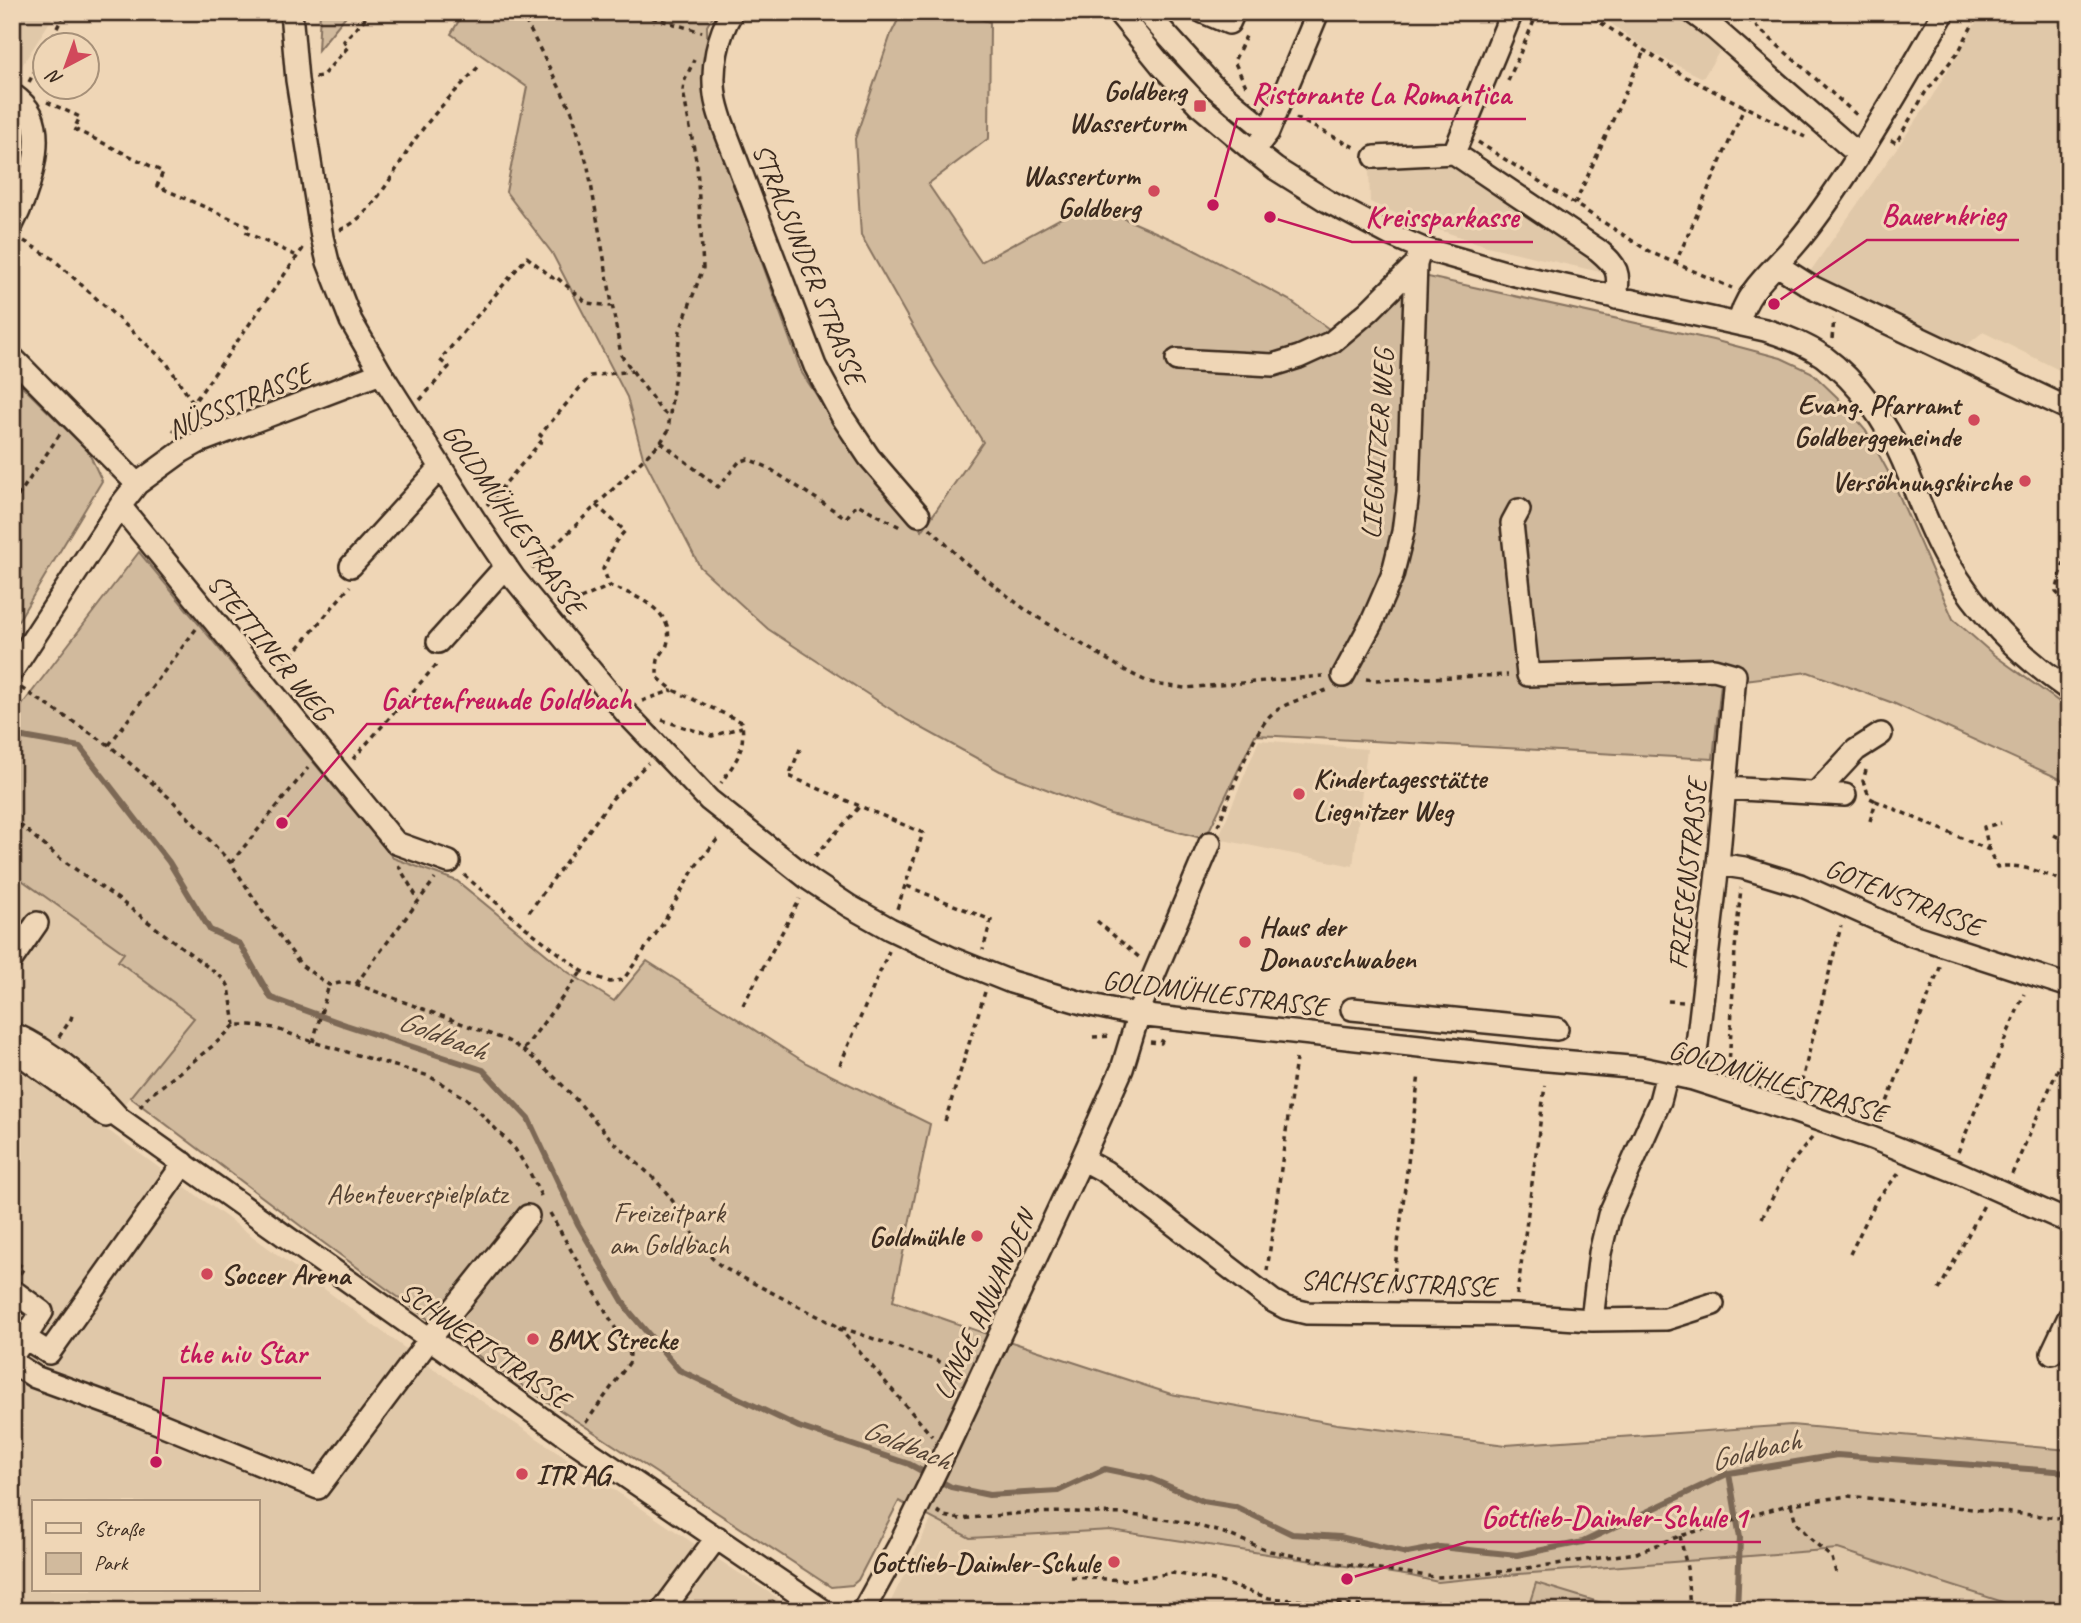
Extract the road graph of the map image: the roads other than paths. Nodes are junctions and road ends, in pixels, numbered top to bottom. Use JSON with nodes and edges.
{"nodes":[{"id":1,"x":291,"y":12,"type":"edge"},
{"id":2,"x":732,"y":12,"type":"edge"},
{"id":3,"x":1118,"y":12,"type":"edge"},
{"id":4,"x":1146,"y":12,"type":"edge"},
{"id":5,"x":1203,"y":12,"type":"edge"},
{"id":6,"x":1234,"y":12,"type":"edge"},
{"id":7,"x":1318,"y":12,"type":"edge"},
{"id":8,"x":1512,"y":12,"type":"edge"},
{"id":9,"x":1692,"y":12,"type":"edge"},
{"id":10,"x":1944,"y":12,"type":"edge"},
{"id":11,"x":18,"y":96,"type":"edge"},
{"id":12,"x":1268,"y":132,"type":"junction"},
{"id":13,"x":1253,"y":151,"type":"junction"},
{"id":14,"x":1454,"y":153,"type":"junction"},
{"id":15,"x":1859,"y":155,"type":"junction"},
{"id":16,"x":1375,"y":157,"type":"road end"},
{"id":17,"x":17,"y":232,"type":"edge"},
{"id":18,"x":1418,"y":256,"type":"junction"},
{"id":19,"x":1777,"y":265,"type":"junction"},
{"id":20,"x":1616,"y":298,"type":"junction"},
{"id":21,"x":1739,"y":324,"type":"junction"},
{"id":22,"x":12,"y":357,"type":"edge"},
{"id":23,"x":1177,"y":360,"type":"dead end"},
{"id":24,"x":381,"y":373,"type":"junction"},
{"id":25,"x":2069,"y":409,"type":"edge"},
{"id":26,"x":441,"y":467,"type":"junction"},
{"id":27,"x":137,"y":484,"type":"junction"},
{"id":28,"x":120,"y":506,"type":"junction"},
{"id":29,"x":1519,"y":510,"type":"dead end"},
{"id":30,"x":912,"y":522,"type":"road end"},
{"id":31,"x":351,"y":566,"type":"dead end"},
{"id":32,"x":512,"y":574,"type":"junction"},
{"id":33,"x":438,"y":642,"type":"dead end"},
{"id":34,"x":12,"y":671,"type":"edge"},
{"id":35,"x":1336,"y":682,"type":"road end"},
{"id":36,"x":2069,"y":690,"type":"edge"},
{"id":37,"x":1881,"y":734,"type":"dead end"},
{"id":38,"x":1725,"y":788,"type":"junction"},
{"id":39,"x":1816,"y":793,"type":"junction"},
{"id":40,"x":1845,"y":795,"type":"dead end"},
{"id":41,"x":1210,"y":843,"type":"road end"},
{"id":42,"x":449,"y":862,"type":"road end"},
{"id":43,"x":1718,"y":864,"type":"junction"},
{"id":44,"x":37,"y":923,"type":"dead end"},
{"id":45,"x":12,"y":959,"type":"edge"},
{"id":46,"x":2069,"y":986,"type":"edge"},
{"id":47,"x":1352,"y":1009,"type":"dead end"},
{"id":48,"x":1138,"y":1015,"type":"junction"},
{"id":49,"x":1451,"y":1018,"type":"junction"},
{"id":50,"x":1557,"y":1029,"type":"dead end"},
{"id":51,"x":12,"y":1033,"type":"edge"},
{"id":52,"x":12,"y":1043,"type":"edge"},
{"id":53,"x":1448,"y":1049,"type":"junction"},
{"id":54,"x":1667,"y":1074,"type":"junction"},
{"id":55,"x":1693,"y":1079,"type":"junction"},
{"id":56,"x":123,"y":1121,"type":"junction"},
{"id":57,"x":1082,"y":1159,"type":"junction"},
{"id":58,"x":184,"y":1163,"type":"junction"},
{"id":59,"x":528,"y":1216,"type":"dead end"},
{"id":60,"x":2069,"y":1222,"type":"edge"},
{"id":61,"x":16,"y":1293,"type":"dead end"},
{"id":62,"x":1713,"y":1304,"type":"dead end"},
{"id":63,"x":1592,"y":1320,"type":"junction"},
{"id":64,"x":2068,"y":1322,"type":"edge"},
{"id":65,"x":25,"y":1338,"type":"junction"},
{"id":66,"x":429,"y":1340,"type":"junction"},
{"id":67,"x":2052,"y":1353,"type":"dead end"},
{"id":68,"x":12,"y":1356,"type":"edge"},
{"id":69,"x":12,"y":1362,"type":"edge"},
{"id":70,"x":717,"y":1537,"type":"junction"},
{"id":71,"x":662,"y":1611,"type":"edge"},
{"id":72,"x":824,"y":1611,"type":"edge"},
{"id":73,"x":863,"y":1611,"type":"edge"}],
"edges":[{"from":1,"to":24,"type":"street","name":"GOLDMÜHLESTRASSE"},
{"from":2,"to":30,"type":"street","name":"STRALSUNDER STRASSE"},
{"from":3,"to":13,"type":"street"},
{"from":4,"to":12,"type":"street"},
{"from":5,"to":6,"type":"street"},
{"from":7,"to":12,"type":"street"},
{"from":8,"to":14,"type":"street"},
{"from":9,"to":15,"type":"street"},
{"from":10,"to":15,"type":"street"},
{"from":11,"to":17,"type":"street"},
{"from":12,"to":13,"type":"street"},
{"from":13,"to":18,"type":"street"},
{"from":14,"to":16,"type":"street"},
{"from":14,"to":20,"type":"street"},
{"from":15,"to":19,"type":"street"},
{"from":18,"to":20,"type":"street"},
{"from":18,"to":23,"type":"street"},
{"from":18,"to":35,"type":"street","name":"LIEGNITZER WEG"},
{"from":19,"to":21,"type":"street"},
{"from":19,"to":25,"type":"street"},
{"from":20,"to":21,"type":"street"},
{"from":21,"to":36,"type":"street"},
{"from":22,"to":27,"type":"street"},
{"from":24,"to":26,"type":"street","name":"GOLDMÜHLESTRASSE"},
{"from":24,"to":27,"type":"street","name":"NÜSSSTRASSE"},
{"from":26,"to":31,"type":"street"},
{"from":26,"to":32,"type":"street","name":"GOLDMÜHLESTRASSE"},
{"from":27,"to":28,"type":"street","name":"NÜSSSTRASSE"},
{"from":28,"to":34,"type":"street","name":"NÜSSSTRASSE"},
{"from":28,"to":42,"type":"street","name":"STETTINER WEG"},
{"from":29,"to":38,"type":"street","name":"FRIESENSTRASSE"},
{"from":32,"to":33,"type":"street"},
{"from":32,"to":48,"type":"street","name":"GOLDMÜHLESTRASSE"},
{"from":37,"to":39,"type":"street"},
{"from":38,"to":39,"type":"street"},
{"from":38,"to":43,"type":"street","name":"FRIESENSTRASSE"},
{"from":39,"to":40,"type":"street"},
{"from":41,"to":48,"type":"street"},
{"from":43,"to":46,"type":"street","name":"GOTENSTRASSE"},
{"from":43,"to":55,"type":"street","name":"FRIESENSTRASSE"},
{"from":44,"to":45,"type":"street"},
{"from":47,"to":49,"type":"street"},
{"from":48,"to":53,"type":"street","name":"GOLDMÜHLESTRASSE"},
{"from":48,"to":57,"type":"street","name":"LANGE ANWANDEN"},
{"from":49,"to":50,"type":"street"},
{"from":49,"to":53,"type":"street"},
{"from":51,"to":56,"type":"street","name":"SCHWERTSTRASSE"},
{"from":52,"to":56,"type":"street","name":"SCHWERTSTRASSE"},
{"from":53,"to":54,"type":"street","name":"GOLDMÜHLESTRASSE"},
{"from":54,"to":55,"type":"street","name":"GOLDMÜHLESTRASSE"},
{"from":54,"to":63,"type":"street"},
{"from":55,"to":60,"type":"street","name":"GOLDMÜHLESTRASSE"},
{"from":56,"to":58,"type":"street","name":"SCHWERTSTRASSE"},
{"from":57,"to":63,"type":"street","name":"SACHSENSTRASSE"},
{"from":57,"to":73,"type":"street","name":"LANGE ANWANDEN"},
{"from":58,"to":65,"type":"street"},
{"from":58,"to":66,"type":"street","name":"SCHWERTSTRASSE"},
{"from":59,"to":66,"type":"street"},
{"from":61,"to":65,"type":"street"},
{"from":62,"to":63,"type":"street","name":"SACHSENSTRASSE"},
{"from":64,"to":67,"type":"street"},
{"from":65,"to":68,"type":"street"},
{"from":66,"to":69,"type":"street"},
{"from":66,"to":70,"type":"street","name":"SCHWERTSTRASSE"},
{"from":70,"to":71,"type":"street"},
{"from":70,"to":72,"type":"street","name":"SCHWERTSTRASSE"}]}
